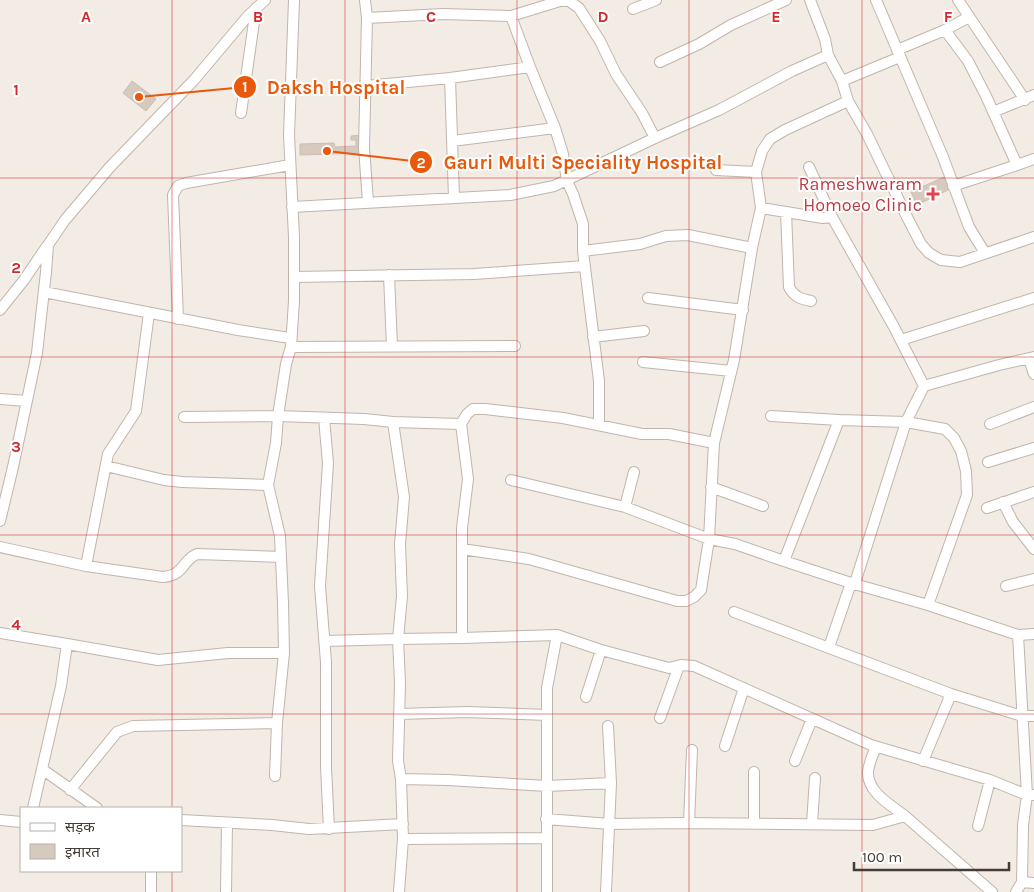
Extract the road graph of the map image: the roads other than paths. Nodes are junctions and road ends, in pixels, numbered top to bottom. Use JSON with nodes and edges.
{"nodes":[{"id":1,"x":260,"y":0,"type":"edge"},
{"id":2,"x":265,"y":0,"type":"edge"},
{"id":3,"x":294,"y":0,"type":"edge"},
{"id":4,"x":365,"y":0,"type":"edge"},
{"id":5,"x":786,"y":0,"type":"edge"},
{"id":6,"x":810,"y":0,"type":"edge"},
{"id":7,"x":876,"y":0,"type":"edge"},
{"id":8,"x":958,"y":0,"type":"edge"},
{"id":9,"x":649,"y":1,"type":"edge"},
{"id":10,"x":633,"y":9,"type":"dead end"},
{"id":11,"x":254,"y":10,"type":"junction"},
{"id":12,"x":511,"y":16,"type":"junction"},
{"id":13,"x":969,"y":17,"type":"junction"},
{"id":14,"x":367,"y":18,"type":"junction"},
{"id":15,"x":945,"y":30,"type":"junction"},
{"id":16,"x":899,"y":53,"type":"junction"},
{"id":17,"x":828,"y":55,"type":"junction"},
{"id":18,"x":660,"y":62,"type":"dead end"},
{"id":19,"x":530,"y":67,"type":"junction"},
{"id":20,"x":450,"y":78,"type":"junction"},
{"id":21,"x":842,"y":81,"type":"junction"},
{"id":22,"x":366,"y":86,"type":"junction"},
{"id":23,"x":1029,"y":98,"type":"edge"},
{"id":24,"x":848,"y":101,"type":"junction"},
{"id":25,"x":994,"y":112,"type":"junction"},
{"id":26,"x":241,"y":113,"type":"dead end"},
{"id":27,"x":555,"y":128,"type":"junction"},
{"id":28,"x":655,"y":138,"type":"junction"},
{"id":29,"x":452,"y":141,"type":"junction"},
{"id":30,"x":1034,"y":159,"type":"edge"},
{"id":31,"x":1017,"y":165,"type":"junction"},
{"id":32,"x":290,"y":166,"type":"junction"},
{"id":33,"x":808,"y":167,"type":"dead end"},
{"id":34,"x":716,"y":170,"type":"dead end"},
{"id":35,"x":756,"y":172,"type":"junction"},
{"id":36,"x":567,"y":181,"type":"junction"},
{"id":37,"x":953,"y":186,"type":"junction"},
{"id":38,"x":454,"y":198,"type":"junction"},
{"id":39,"x":368,"y":202,"type":"junction"},
{"id":40,"x":292,"y":207,"type":"junction"},
{"id":41,"x":760,"y":208,"type":"junction"},
{"id":42,"x":786,"y":212,"type":"junction"},
{"id":43,"x":832,"y":216,"type":"junction"},
{"id":44,"x":1034,"y":236,"type":"edge"},
{"id":45,"x":48,"y":245,"type":"junction"},
{"id":46,"x":752,"y":248,"type":"junction"},
{"id":47,"x":584,"y":251,"type":"junction"},
{"id":48,"x":985,"y":253,"type":"junction"},
{"id":49,"x":586,"y":266,"type":"junction"},
{"id":50,"x":389,"y":275,"type":"junction"},
{"id":51,"x":294,"y":277,"type":"junction"},
{"id":52,"x":44,"y":292,"type":"junction"},
{"id":53,"x":648,"y":298,"type":"dead end"},
{"id":54,"x":1034,"y":298,"type":"edge"},
{"id":55,"x":811,"y":301,"type":"dead end"},
{"id":56,"x":0,"y":310,"type":"edge"},
{"id":57,"x":743,"y":310,"type":"junction"},
{"id":58,"x":149,"y":313,"type":"junction"},
{"id":59,"x":178,"y":318,"type":"junction"},
{"id":60,"x":644,"y":331,"type":"dead end"},
{"id":61,"x":593,"y":337,"type":"junction"},
{"id":62,"x":901,"y":340,"type":"junction"},
{"id":63,"x":291,"y":343,"type":"junction"},
{"id":64,"x":392,"y":346,"type":"junction"},
{"id":65,"x":516,"y":346,"type":"dead end"},
{"id":66,"x":1031,"y":358,"type":"edge"},
{"id":67,"x":643,"y":362,"type":"dead end"},
{"id":68,"x":731,"y":371,"type":"junction"},
{"id":69,"x":1034,"y":374,"type":"edge"},
{"id":70,"x":924,"y":386,"type":"junction"},
{"id":71,"x":0,"y":399,"type":"edge"},
{"id":72,"x":27,"y":401,"type":"junction"},
{"id":73,"x":1034,"y":407,"type":"edge"},
{"id":74,"x":278,"y":416,"type":"junction"},
{"id":75,"x":771,"y":416,"type":"dead end"},
{"id":76,"x":184,"y":417,"type":"dead end"},
{"id":77,"x":324,"y":418,"type":"junction"},
{"id":78,"x":839,"y":420,"type":"junction"},
{"id":79,"x":393,"y":422,"type":"junction"},
{"id":80,"x":906,"y":422,"type":"junction"},
{"id":81,"x":461,"y":424,"type":"junction"},
{"id":82,"x":990,"y":424,"type":"dead end"},
{"id":83,"x":599,"y":425,"type":"junction"},
{"id":84,"x":714,"y":443,"type":"junction"},
{"id":85,"x":1034,"y":448,"type":"edge"},
{"id":86,"x":988,"y":462,"type":"dead end"},
{"id":87,"x":106,"y":466,"type":"junction"},
{"id":88,"x":634,"y":472,"type":"dead end"},
{"id":89,"x":511,"y":480,"type":"dead end"},
{"id":90,"x":268,"y":485,"type":"junction"},
{"id":91,"x":711,"y":487,"type":"junction"},
{"id":92,"x":1034,"y":492,"type":"edge"},
{"id":93,"x":1003,"y":502,"type":"junction"},
{"id":94,"x":763,"y":506,"type":"dead end"},
{"id":95,"x":625,"y":507,"type":"junction"},
{"id":96,"x":987,"y":508,"type":"dead end"},
{"id":97,"x":0,"y":521,"type":"edge"},
{"id":98,"x":709,"y":540,"type":"junction"},
{"id":99,"x":0,"y":547,"type":"edge"},
{"id":100,"x":462,"y":549,"type":"junction"},
{"id":101,"x":1034,"y":549,"type":"edge"},
{"id":102,"x":281,"y":557,"type":"junction"},
{"id":103,"x":784,"y":561,"type":"junction"},
{"id":104,"x":86,"y":566,"type":"junction"},
{"id":105,"x":1034,"y":579,"type":"edge"},
{"id":106,"x":853,"y":583,"type":"junction"},
{"id":107,"x":1006,"y":586,"type":"dead end"},
{"id":108,"x":928,"y":604,"type":"junction"},
{"id":109,"x":734,"y":612,"type":"dead end"},
{"id":110,"x":0,"y":632,"type":"edge"},
{"id":111,"x":1034,"y":634,"type":"edge"},
{"id":112,"x":557,"y":635,"type":"junction"},
{"id":113,"x":1018,"y":635,"type":"junction"},
{"id":114,"x":462,"y":638,"type":"junction"},
{"id":115,"x":398,"y":639,"type":"junction"},
{"id":116,"x":325,"y":641,"type":"junction"},
{"id":117,"x":68,"y":644,"type":"junction"},
{"id":118,"x":829,"y":647,"type":"junction"},
{"id":119,"x":601,"y":650,"type":"junction"},
{"id":120,"x":284,"y":653,"type":"junction"},
{"id":121,"x":679,"y":666,"type":"junction"},
{"id":122,"x":744,"y":688,"type":"junction"},
{"id":123,"x":952,"y":694,"type":"junction"},
{"id":124,"x":586,"y":697,"type":"dead end"},
{"id":125,"x":399,"y":714,"type":"junction"},
{"id":126,"x":546,"y":715,"type":"junction"},
{"id":127,"x":1022,"y":716,"type":"junction"},
{"id":128,"x":1034,"y":716,"type":"edge"},
{"id":129,"x":660,"y":718,"type":"dead end"},
{"id":130,"x":812,"y":719,"type":"junction"},
{"id":131,"x":277,"y":723,"type":"junction"},
{"id":132,"x":608,"y":726,"type":"dead end"},
{"id":133,"x":725,"y":746,"type":"dead end"},
{"id":134,"x":876,"y":746,"type":"junction"},
{"id":135,"x":692,"y":750,"type":"dead end"},
{"id":136,"x":795,"y":760,"type":"dead end"},
{"id":137,"x":923,"y":761,"type":"junction"},
{"id":138,"x":42,"y":769,"type":"junction"},
{"id":139,"x":754,"y":772,"type":"dead end"},
{"id":140,"x":275,"y":776,"type":"dead end"},
{"id":141,"x":816,"y":778,"type":"dead end"},
{"id":142,"x":402,"y":779,"type":"junction"},
{"id":143,"x":990,"y":780,"type":"junction"},
{"id":144,"x":611,"y":783,"type":"junction"},
{"id":145,"x":547,"y":786,"type":"junction"},
{"id":146,"x":70,"y":790,"type":"junction"},
{"id":147,"x":1030,"y":795,"type":"edge"},
{"id":148,"x":33,"y":807,"type":"edge"},
{"id":149,"x":94,"y":807,"type":"edge"},
{"id":150,"x":905,"y":816,"type":"junction"},
{"id":151,"x":546,"y":819,"type":"junction"},
{"id":152,"x":0,"y":820,"type":"edge"},
{"id":153,"x":182,"y":820,"type":"edge"},
{"id":154,"x":20,"y":822,"type":"edge"},
{"id":155,"x":227,"y":823,"type":"junction"},
{"id":156,"x":688,"y":823,"type":"junction"},
{"id":157,"x":403,"y":824,"type":"junction"},
{"id":158,"x":610,"y":824,"type":"junction"},
{"id":159,"x":754,"y":824,"type":"junction"},
{"id":160,"x":812,"y":824,"type":"junction"},
{"id":161,"x":978,"y":826,"type":"dead end"},
{"id":162,"x":329,"y":829,"type":"junction"},
{"id":163,"x":546,"y":838,"type":"junction"},
{"id":164,"x":403,"y":839,"type":"junction"},
{"id":165,"x":151,"y":872,"type":"edge"},
{"id":166,"x":1022,"y":882,"type":"junction"},
{"id":167,"x":1034,"y":883,"type":"edge"},
{"id":168,"x":151,"y":892,"type":"edge"},
{"id":169,"x":226,"y":892,"type":"edge"},
{"id":170,"x":399,"y":892,"type":"edge"},
{"id":171,"x":547,"y":892,"type":"edge"},
{"id":172,"x":606,"y":892,"type":"edge"},
{"id":173,"x":992,"y":892,"type":"edge"},
{"id":174,"x":1016,"y":892,"type":"edge"}],
"edges":[{"from":1,"to":11,"type":"street"},
{"from":2,"to":11,"type":"street"},
{"from":3,"to":32,"type":"street"},
{"from":4,"to":14,"type":"street"},
{"from":5,"to":18,"type":"street"},
{"from":6,"to":17,"type":"street"},
{"from":7,"to":16,"type":"street"},
{"from":8,"to":13,"type":"street"},
{"from":9,"to":10,"type":"street"},
{"from":11,"to":26,"type":"street"},
{"from":11,"to":45,"type":"street"},
{"from":12,"to":14,"type":"street"},
{"from":12,"to":19,"type":"street"},
{"from":12,"to":28,"type":"street"},
{"from":13,"to":15,"type":"street"},
{"from":13,"to":23,"type":"street"},
{"from":14,"to":22,"type":"street"},
{"from":15,"to":16,"type":"street"},
{"from":15,"to":25,"type":"street"},
{"from":16,"to":21,"type":"street"},
{"from":16,"to":37,"type":"street"},
{"from":17,"to":21,"type":"street"},
{"from":17,"to":28,"type":"street"},
{"from":19,"to":20,"type":"street"},
{"from":19,"to":27,"type":"street"},
{"from":20,"to":22,"type":"street"},
{"from":20,"to":29,"type":"street"},
{"from":21,"to":24,"type":"street"},
{"from":22,"to":39,"type":"street"},
{"from":23,"to":25,"type":"street"},
{"from":24,"to":35,"type":"street"},
{"from":24,"to":48,"type":"street"},
{"from":25,"to":31,"type":"street"},
{"from":27,"to":29,"type":"street"},
{"from":27,"to":36,"type":"street"},
{"from":28,"to":36,"type":"street"},
{"from":29,"to":38,"type":"street"},
{"from":30,"to":31,"type":"street"},
{"from":31,"to":37,"type":"street"},
{"from":32,"to":40,"type":"street"},
{"from":32,"to":59,"type":"street"},
{"from":33,"to":43,"type":"street"},
{"from":34,"to":35,"type":"street"},
{"from":35,"to":41,"type":"street"},
{"from":36,"to":38,"type":"street"},
{"from":36,"to":47,"type":"street"},
{"from":37,"to":48,"type":"street"},
{"from":38,"to":39,"type":"street"},
{"from":39,"to":40,"type":"street"},
{"from":40,"to":51,"type":"street"},
{"from":41,"to":42,"type":"street"},
{"from":41,"to":46,"type":"street"},
{"from":42,"to":43,"type":"street"},
{"from":42,"to":55,"type":"street"},
{"from":43,"to":62,"type":"street"},
{"from":44,"to":48,"type":"street"},
{"from":45,"to":52,"type":"street"},
{"from":45,"to":56,"type":"street"},
{"from":46,"to":47,"type":"street"},
{"from":46,"to":57,"type":"street"},
{"from":47,"to":49,"type":"street"},
{"from":49,"to":50,"type":"street"},
{"from":49,"to":61,"type":"street"},
{"from":50,"to":51,"type":"street"},
{"from":50,"to":64,"type":"street"},
{"from":51,"to":63,"type":"street"},
{"from":52,"to":58,"type":"street"},
{"from":52,"to":72,"type":"street"},
{"from":53,"to":57,"type":"street"},
{"from":54,"to":62,"type":"street"},
{"from":57,"to":68,"type":"street"},
{"from":58,"to":59,"type":"street"},
{"from":58,"to":87,"type":"street"},
{"from":59,"to":63,"type":"street"},
{"from":60,"to":61,"type":"street"},
{"from":61,"to":83,"type":"street"},
{"from":62,"to":70,"type":"street"},
{"from":63,"to":64,"type":"street"},
{"from":63,"to":74,"type":"street"},
{"from":64,"to":65,"type":"street"},
{"from":66,"to":69,"type":"street"},
{"from":66,"to":70,"type":"street"},
{"from":67,"to":68,"type":"street"},
{"from":68,"to":84,"type":"street"},
{"from":70,"to":80,"type":"street"},
{"from":71,"to":72,"type":"street"},
{"from":72,"to":97,"type":"street"},
{"from":73,"to":82,"type":"street"},
{"from":74,"to":76,"type":"street"},
{"from":74,"to":77,"type":"street"},
{"from":74,"to":90,"type":"street"},
{"from":75,"to":78,"type":"street"},
{"from":77,"to":79,"type":"street"},
{"from":77,"to":116,"type":"street"},
{"from":78,"to":80,"type":"street"},
{"from":78,"to":103,"type":"street"},
{"from":79,"to":81,"type":"street"},
{"from":79,"to":115,"type":"street"},
{"from":80,"to":106,"type":"street"},
{"from":80,"to":108,"type":"street"},
{"from":81,"to":83,"type":"street"},
{"from":81,"to":100,"type":"street"},
{"from":83,"to":84,"type":"street"},
{"from":84,"to":91,"type":"street"},
{"from":85,"to":86,"type":"street"},
{"from":87,"to":90,"type":"street"},
{"from":87,"to":104,"type":"street"},
{"from":88,"to":95,"type":"street"},
{"from":89,"to":95,"type":"street"},
{"from":90,"to":102,"type":"street"},
{"from":91,"to":94,"type":"street"},
{"from":91,"to":98,"type":"street"},
{"from":92,"to":93,"type":"street"},
{"from":93,"to":96,"type":"street"},
{"from":93,"to":101,"type":"street"},
{"from":95,"to":98,"type":"street"},
{"from":98,"to":100,"type":"street"},
{"from":98,"to":103,"type":"street"},
{"from":99,"to":104,"type":"street"},
{"from":100,"to":114,"type":"street"},
{"from":102,"to":104,"type":"street"},
{"from":102,"to":120,"type":"street"},
{"from":103,"to":106,"type":"street"},
{"from":105,"to":107,"type":"street"},
{"from":106,"to":108,"type":"street"},
{"from":106,"to":118,"type":"street"},
{"from":108,"to":113,"type":"street"},
{"from":109,"to":118,"type":"street"},
{"from":110,"to":117,"type":"street"},
{"from":111,"to":113,"type":"street"},
{"from":112,"to":114,"type":"street"},
{"from":112,"to":119,"type":"street"},
{"from":112,"to":126,"type":"street"},
{"from":113,"to":127,"type":"street"},
{"from":114,"to":115,"type":"street"},
{"from":115,"to":116,"type":"street"},
{"from":115,"to":125,"type":"street"},
{"from":116,"to":162,"type":"street"},
{"from":117,"to":120,"type":"street"},
{"from":117,"to":138,"type":"street"},
{"from":118,"to":123,"type":"street"},
{"from":119,"to":121,"type":"street"},
{"from":119,"to":124,"type":"street"},
{"from":120,"to":131,"type":"street"},
{"from":121,"to":122,"type":"street"},
{"from":121,"to":129,"type":"street"},
{"from":122,"to":130,"type":"street"},
{"from":122,"to":133,"type":"street"},
{"from":123,"to":127,"type":"street"},
{"from":123,"to":137,"type":"street"},
{"from":125,"to":126,"type":"street"},
{"from":125,"to":142,"type":"street"},
{"from":126,"to":145,"type":"street"},
{"from":127,"to":128,"type":"street"},
{"from":127,"to":147,"type":"street"},
{"from":130,"to":134,"type":"street"},
{"from":130,"to":136,"type":"street"},
{"from":131,"to":140,"type":"street"},
{"from":131,"to":146,"type":"street"},
{"from":132,"to":144,"type":"street"},
{"from":134,"to":137,"type":"street"},
{"from":134,"to":150,"type":"street"},
{"from":135,"to":156,"type":"street"},
{"from":137,"to":143,"type":"street"},
{"from":138,"to":146,"type":"street"},
{"from":138,"to":148,"type":"street"},
{"from":139,"to":159,"type":"street"},
{"from":141,"to":160,"type":"street"},
{"from":142,"to":145,"type":"street"},
{"from":142,"to":157,"type":"street"},
{"from":143,"to":147,"type":"street"},
{"from":143,"to":161,"type":"street"},
{"from":144,"to":145,"type":"street"},
{"from":144,"to":158,"type":"street"},
{"from":145,"to":151,"type":"street"},
{"from":146,"to":149,"type":"street"},
{"from":147,"to":166,"type":"street"},
{"from":150,"to":160,"type":"street"},
{"from":150,"to":173,"type":"street"},
{"from":151,"to":158,"type":"street"},
{"from":151,"to":163,"type":"street"},
{"from":152,"to":154,"type":"street"},
{"from":153,"to":155,"type":"street"},
{"from":155,"to":162,"type":"street"},
{"from":155,"to":169,"type":"street"},
{"from":156,"to":158,"type":"street"},
{"from":156,"to":159,"type":"street"},
{"from":157,"to":162,"type":"street"},
{"from":157,"to":164,"type":"street"},
{"from":158,"to":172,"type":"street"},
{"from":159,"to":160,"type":"street"},
{"from":163,"to":164,"type":"street"},
{"from":163,"to":171,"type":"street"},
{"from":164,"to":170,"type":"street"},
{"from":165,"to":168,"type":"street"},
{"from":166,"to":167,"type":"street"},
{"from":166,"to":174,"type":"street"}]}
